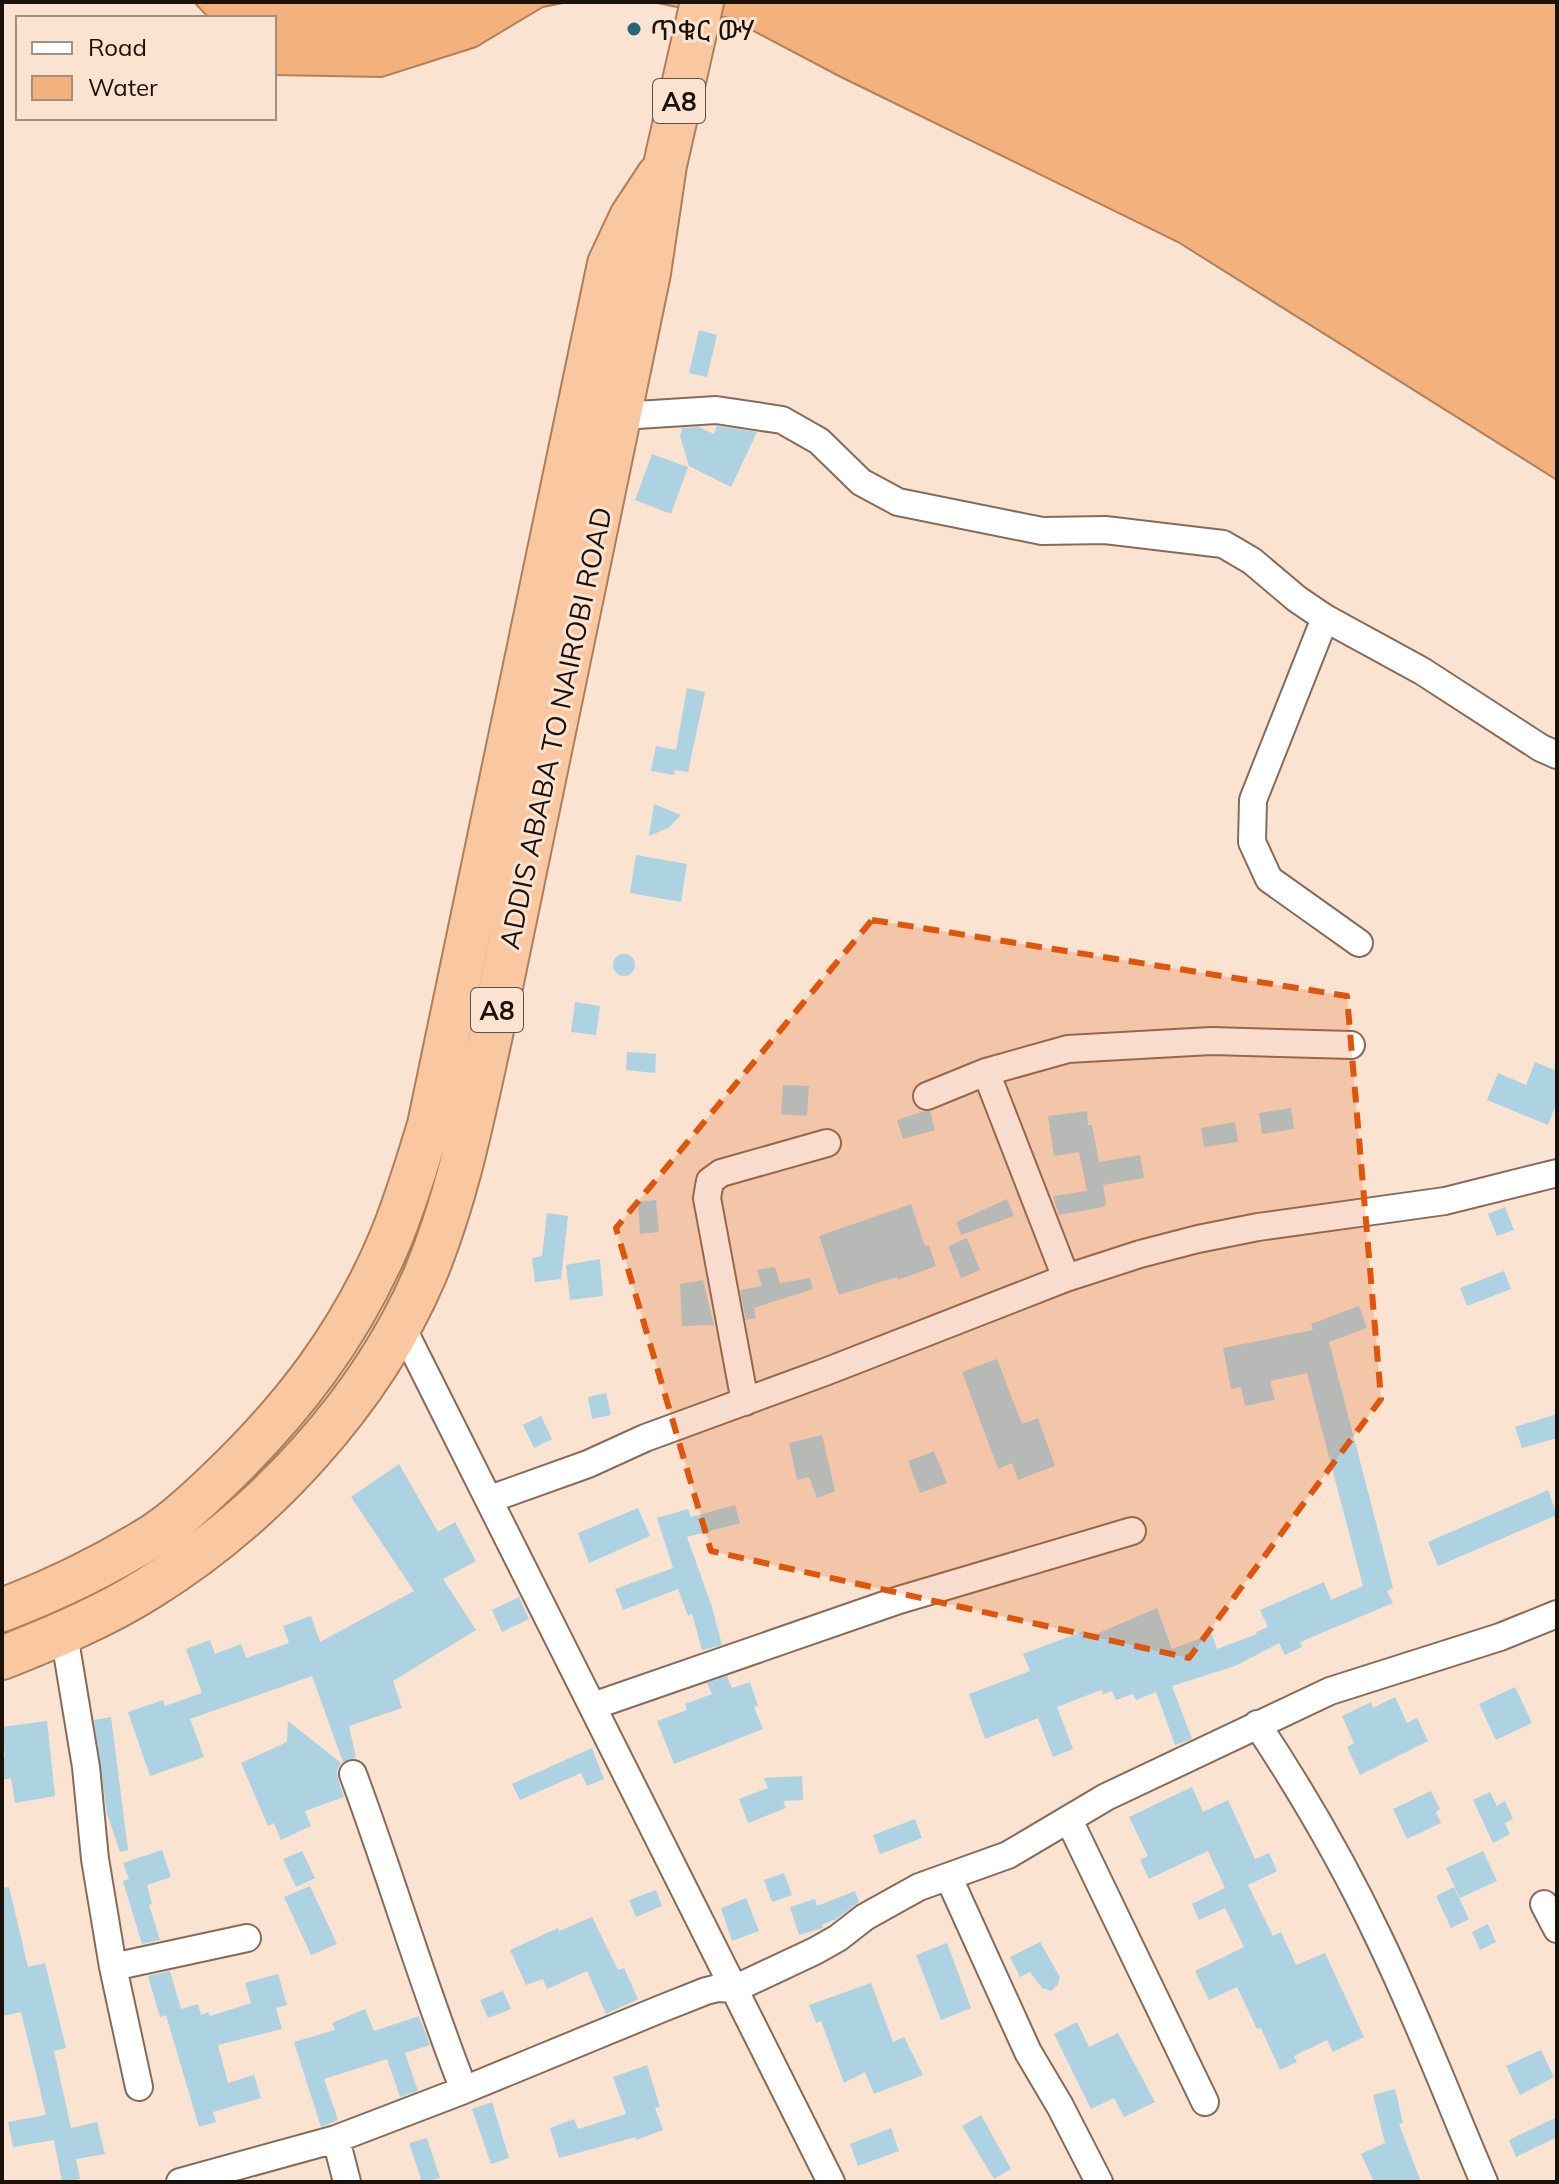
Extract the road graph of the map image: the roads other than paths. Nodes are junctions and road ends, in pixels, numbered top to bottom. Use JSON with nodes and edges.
{"nodes":[{"id":1,"x":698,"y":19,"type":"edge"},
{"id":2,"x":665,"y":165,"type":"junction"},
{"id":3,"x":621,"y":416,"type":"junction"},
{"id":4,"x":1325,"y":618,"type":"junction"},
{"id":5,"x":1557,"y":755,"type":"edge"},
{"id":6,"x":1359,"y":943,"type":"dead end"},
{"id":7,"x":1351,"y":1045,"type":"dead end"},
{"id":8,"x":986,"y":1072,"type":"junction"},
{"id":9,"x":927,"y":1096,"type":"dead end"},
{"id":10,"x":827,"y":1143,"type":"dead end"},
{"id":11,"x":1556,"y":1170,"type":"edge"},
{"id":12,"x":1066,"y":1278,"type":"junction"},
{"id":13,"x":401,"y":1325,"type":"junction"},
{"id":14,"x":745,"y":1402,"type":"junction"},
{"id":15,"x":490,"y":1499,"type":"junction"},
{"id":16,"x":1132,"y":1531,"type":"dead end"},
{"id":17,"x":2,"y":1610,"type":"edge"},
{"id":18,"x":1557,"y":1614,"type":"edge"},
{"id":19,"x":64,"y":1634,"type":"junction"},
{"id":20,"x":2,"y":1658,"type":"edge"},
{"id":21,"x":593,"y":1706,"type":"junction"},
{"id":22,"x":1257,"y":1724,"type":"junction"},
{"id":23,"x":353,"y":1774,"type":"dead end"},
{"id":24,"x":1069,"y":1820,"type":"junction"},
{"id":25,"x":949,"y":1878,"type":"junction"},
{"id":26,"x":1544,"y":1904,"type":"dead end"},
{"id":27,"x":1557,"y":1929,"type":"edge"},
{"id":28,"x":247,"y":1938,"type":"dead end"},
{"id":29,"x":113,"y":1967,"type":"junction"},
{"id":30,"x":734,"y":1989,"type":"junction"},
{"id":31,"x":139,"y":2087,"type":"dead end"},
{"id":32,"x":464,"y":2090,"type":"junction"},
{"id":33,"x":1205,"y":2102,"type":"dead end"},
{"id":34,"x":336,"y":2139,"type":"junction"},
{"id":35,"x":180,"y":2182,"type":"edge"},
{"id":36,"x":347,"y":2182,"type":"edge"},
{"id":37,"x":831,"y":2182,"type":"edge"},
{"id":38,"x":1099,"y":2182,"type":"edge"},
{"id":39,"x":1484,"y":2182,"type":"edge"}],
"edges":[{"from":1,"to":2,"type":"highway","name":"ADDIS ABABA TO NAIROBI ROAD","number":"A8"},
{"from":2,"to":3,"type":"highway","name":"ADDIS ABABA TO NAIROBI ROAD","number":"A8"},
{"from":2,"to":17,"type":"highway","name":"ADDIS ABABA TO NAIROBI ROAD","number":"A8"},
{"from":3,"to":4,"type":"street"},
{"from":3,"to":13,"type":"highway","name":"ADDIS ABABA TO NAIROBI ROAD","number":"A8"},
{"from":4,"to":5,"type":"street"},
{"from":4,"to":6,"type":"street"},
{"from":7,"to":8,"type":"street"},
{"from":8,"to":9,"type":"street"},
{"from":8,"to":12,"type":"street"},
{"from":10,"to":14,"type":"street"},
{"from":11,"to":12,"type":"street"},
{"from":12,"to":14,"type":"street"},
{"from":13,"to":15,"type":"street"},
{"from":13,"to":19,"type":"highway","name":"ADDIS ABABA TO NAIROBI ROAD","number":"A8"},
{"from":14,"to":15,"type":"street"},
{"from":15,"to":21,"type":"street"},
{"from":16,"to":21,"type":"street"},
{"from":18,"to":22,"type":"street"},
{"from":19,"to":20,"type":"highway","name":"ADDIS ABABA TO NAIROBI ROAD","number":"A8"},
{"from":19,"to":29,"type":"street"},
{"from":21,"to":30,"type":"street"},
{"from":22,"to":24,"type":"street"},
{"from":22,"to":39,"type":"street"},
{"from":23,"to":32,"type":"street"},
{"from":24,"to":25,"type":"street"},
{"from":24,"to":33,"type":"street"},
{"from":25,"to":30,"type":"street"},
{"from":25,"to":38,"type":"street"},
{"from":26,"to":27,"type":"street"},
{"from":28,"to":29,"type":"street"},
{"from":29,"to":31,"type":"street"},
{"from":30,"to":32,"type":"street"},
{"from":30,"to":37,"type":"street"},
{"from":32,"to":34,"type":"street"},
{"from":34,"to":35,"type":"street"},
{"from":34,"to":36,"type":"street"}]}
